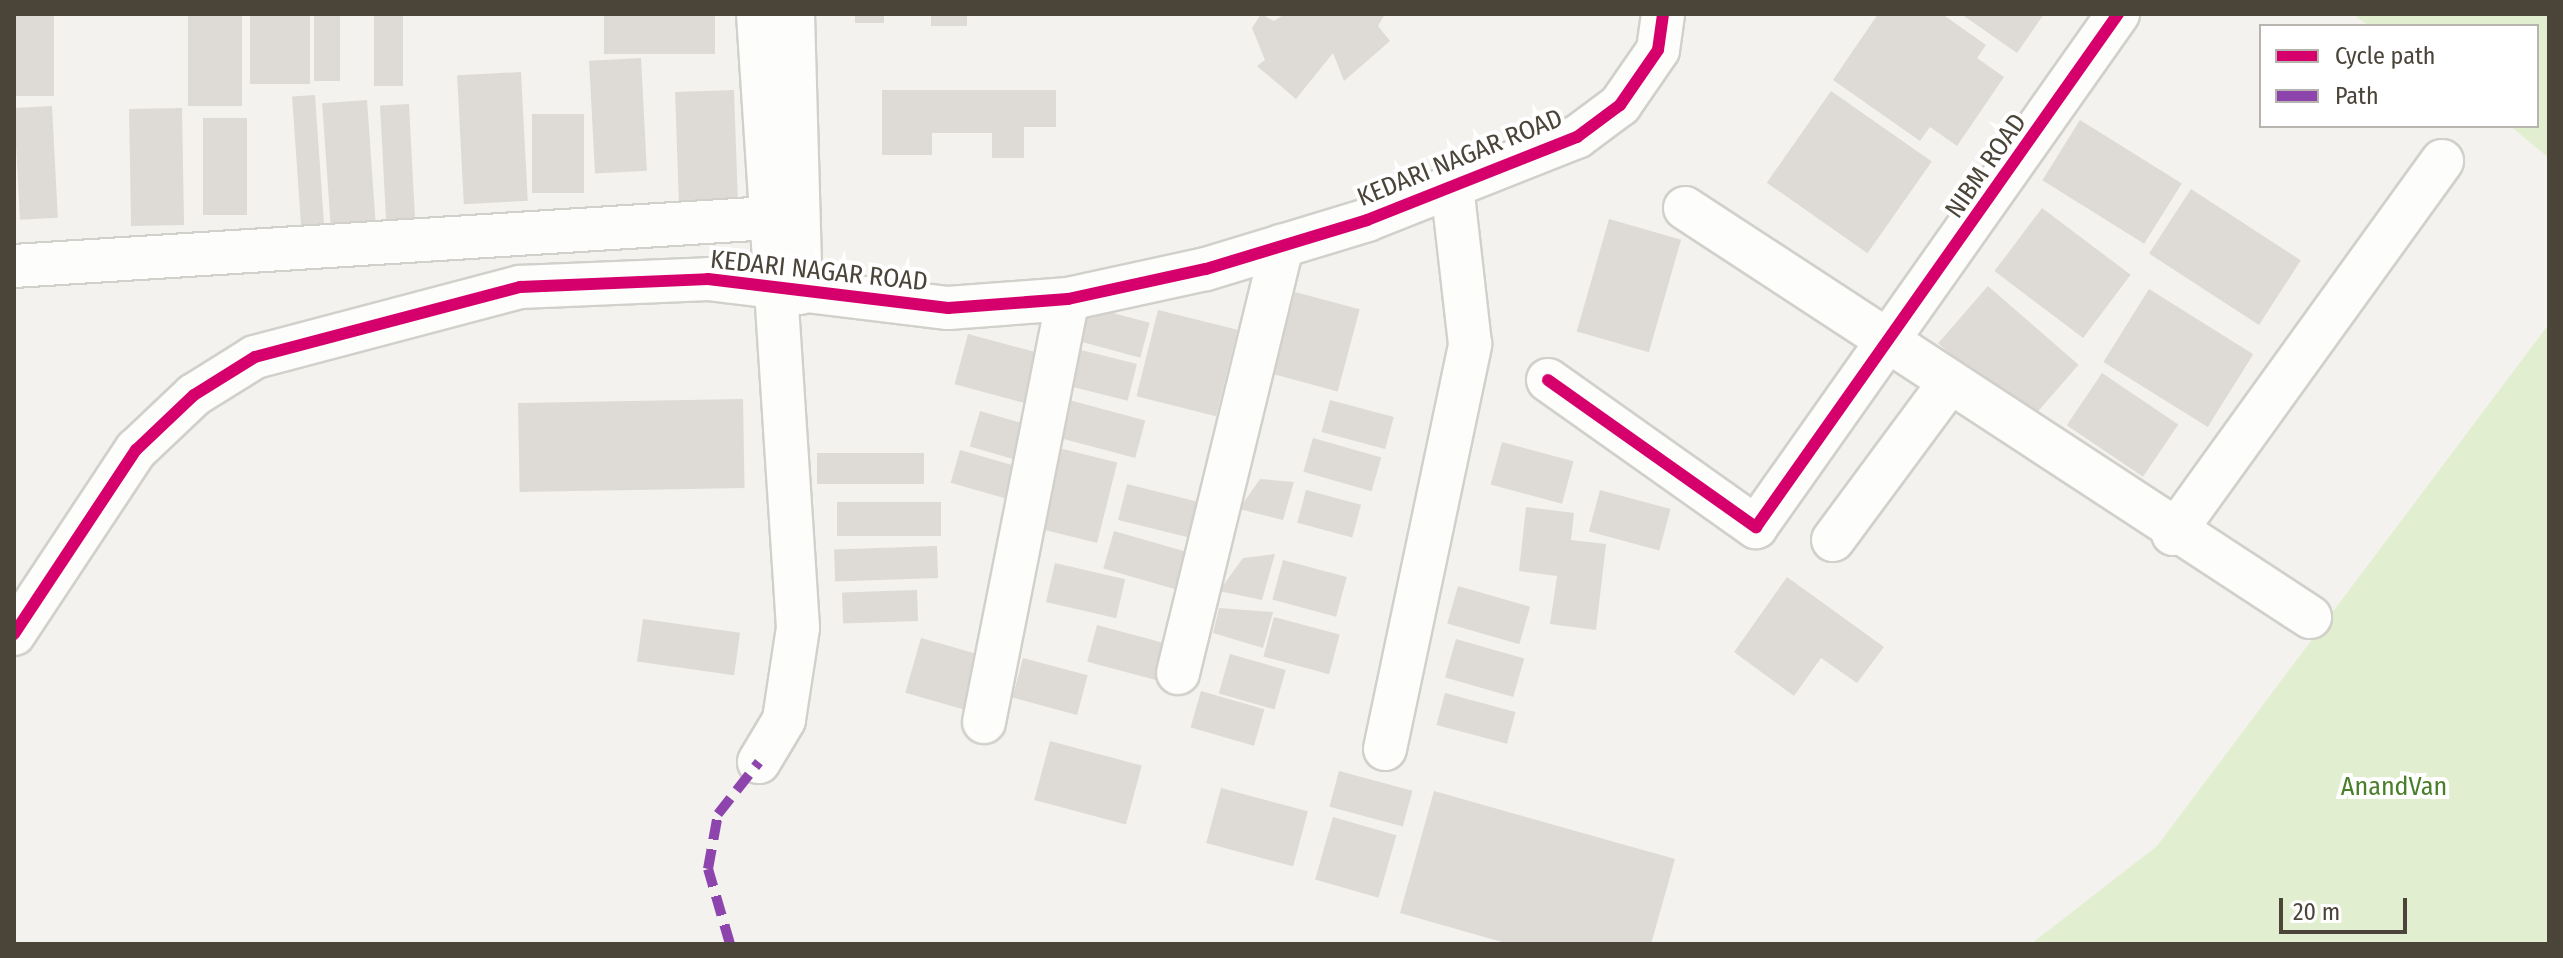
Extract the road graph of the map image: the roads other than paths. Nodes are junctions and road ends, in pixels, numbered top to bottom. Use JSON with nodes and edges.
{"nodes":[{"id":1,"x":758,"y":14,"type":"edge"},
{"id":2,"x":793,"y":14,"type":"edge"},
{"id":3,"x":1663,"y":14,"type":"edge"},
{"id":4,"x":2118,"y":14,"type":"edge"},
{"id":5,"x":2442,"y":161,"type":"dead end"},
{"id":6,"x":1452,"y":186,"type":"junction"},
{"id":7,"x":1685,"y":208,"type":"dead end"},
{"id":8,"x":768,"y":218,"type":"junction"},
{"id":9,"x":1282,"y":245,"type":"junction"},
{"id":10,"x":14,"y":266,"type":"edge"},
{"id":11,"x":786,"y":292,"type":"junction"},
{"id":12,"x":1068,"y":299,"type":"junction"},
{"id":13,"x":1889,"y":343,"type":"junction"},
{"id":14,"x":1548,"y":380,"type":"dead end"},
{"id":15,"x":1949,"y":383,"type":"junction"},
{"id":16,"x":2173,"y":534,"type":"junction"},
{"id":17,"x":1833,"y":540,"type":"dead end"},
{"id":18,"x":2310,"y":617,"type":"dead end"},
{"id":19,"x":14,"y":634,"type":"edge"},
{"id":20,"x":1178,"y":673,"type":"dead end"},
{"id":21,"x":984,"y":722,"type":"dead end"},
{"id":22,"x":1385,"y":749,"type":"dead end"},
{"id":23,"x":759,"y":762,"type":"dead end"}],
"edges":[{"from":1,"to":8,"type":"street"},
{"from":2,"to":11,"type":"street"},
{"from":3,"to":6,"type":"street","name":"KEDARI NAGAR ROAD"},
{"from":4,"to":13,"type":"street","name":"NIBM ROAD"},
{"from":5,"to":16,"type":"street"},
{"from":6,"to":9,"type":"street","name":"KEDARI NAGAR ROAD"},
{"from":6,"to":22,"type":"street"},
{"from":7,"to":13,"type":"street"},
{"from":8,"to":10,"type":"street"},
{"from":8,"to":11,"type":"street"},
{"from":9,"to":12,"type":"street","name":"KEDARI NAGAR ROAD"},
{"from":9,"to":20,"type":"street"},
{"from":11,"to":12,"type":"street","name":"KEDARI NAGAR ROAD"},
{"from":11,"to":19,"type":"street","name":"KEDARI NAGAR ROAD"},
{"from":11,"to":23,"type":"street"},
{"from":12,"to":21,"type":"street"},
{"from":13,"to":14,"type":"street","name":"NIBM ROAD"},
{"from":13,"to":15,"type":"street"},
{"from":15,"to":16,"type":"street"},
{"from":15,"to":17,"type":"street"},
{"from":16,"to":18,"type":"street"}]}
